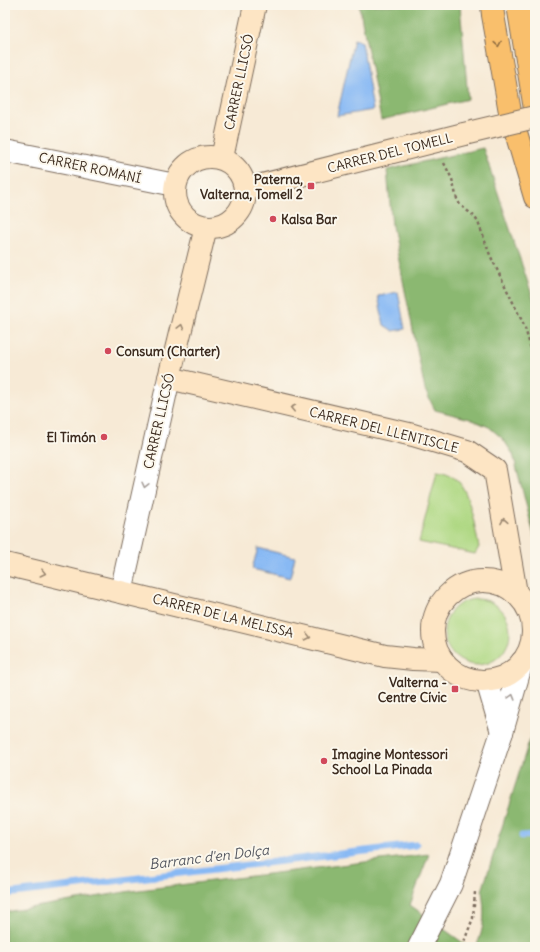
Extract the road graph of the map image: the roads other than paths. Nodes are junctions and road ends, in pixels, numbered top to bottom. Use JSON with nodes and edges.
{"nodes":[{"id":1,"x":255,"y":5,"type":"edge"},
{"id":2,"x":492,"y":5,"type":"edge"},
{"id":3,"x":518,"y":5,"type":"edge"},
{"id":4,"x":535,"y":109,"type":"edge"},
{"id":5,"x":535,"y":117,"type":"edge"},
{"id":6,"x":5,"y":150,"type":"edge"},
{"id":7,"x":222,"y":158,"type":"junction"},
{"id":8,"x":175,"y":185,"type":"junction"},
{"id":9,"x":246,"y":189,"type":"junction"},
{"id":10,"x":535,"y":197,"type":"edge"},
{"id":11,"x":206,"y":227,"type":"junction"},
{"id":12,"x":169,"y":378,"type":"junction"},
{"id":13,"x":5,"y":564,"type":"edge"},
{"id":14,"x":121,"y":592,"type":"junction"},
{"id":15,"x":516,"y":593,"type":"junction"},
{"id":16,"x":442,"y":660,"type":"junction"},
{"id":17,"x":528,"y":664,"type":"edge"},
{"id":18,"x":487,"y":681,"type":"junction"},
{"id":19,"x":502,"y":732,"type":"junction"},
{"id":20,"x":419,"y":947,"type":"edge"}],
"edges":[{"from":1,"to":7,"type":"street","name":"CARRER LLICSÓ"},
{"from":2,"to":10,"type":"main road","one_way":true},
{"from":3,"to":4,"type":"main road"},
{"from":5,"to":9,"type":"street","name":"CARRER DEL TOMELL","bridge":true},
{"from":6,"to":8,"type":"street","name":"CARRER ROMANÍ"},
{"from":7,"to":8,"type":"street"},
{"from":7,"to":9,"type":"street"},
{"from":8,"to":11,"type":"street"},
{"from":9,"to":11,"type":"street"},
{"from":12,"to":11,"type":"street","name":"CARRER LLICSÓ","one_way":true},
{"from":12,"to":14,"type":"street","name":"CARRER LLICSÓ","one_way":true},
{"from":15,"to":12,"type":"street","name":"CARRER DEL LLENTISCLE","one_way":true},
{"from":13,"to":14,"type":"street","name":"CARRER DE LA MELISSA","one_way":true},
{"from":14,"to":16,"type":"street","name":"CARRER DE LA MELISSA","one_way":true},
{"from":15,"to":16,"type":"street"},
{"from":15,"to":17,"type":"street"},
{"from":16,"to":18,"type":"street"},
{"from":17,"to":18,"type":"street"},
{"from":19,"to":17,"type":"street","one_way":true},
{"from":18,"to":19,"type":"street"},
{"from":19,"to":20,"type":"street"}]}
